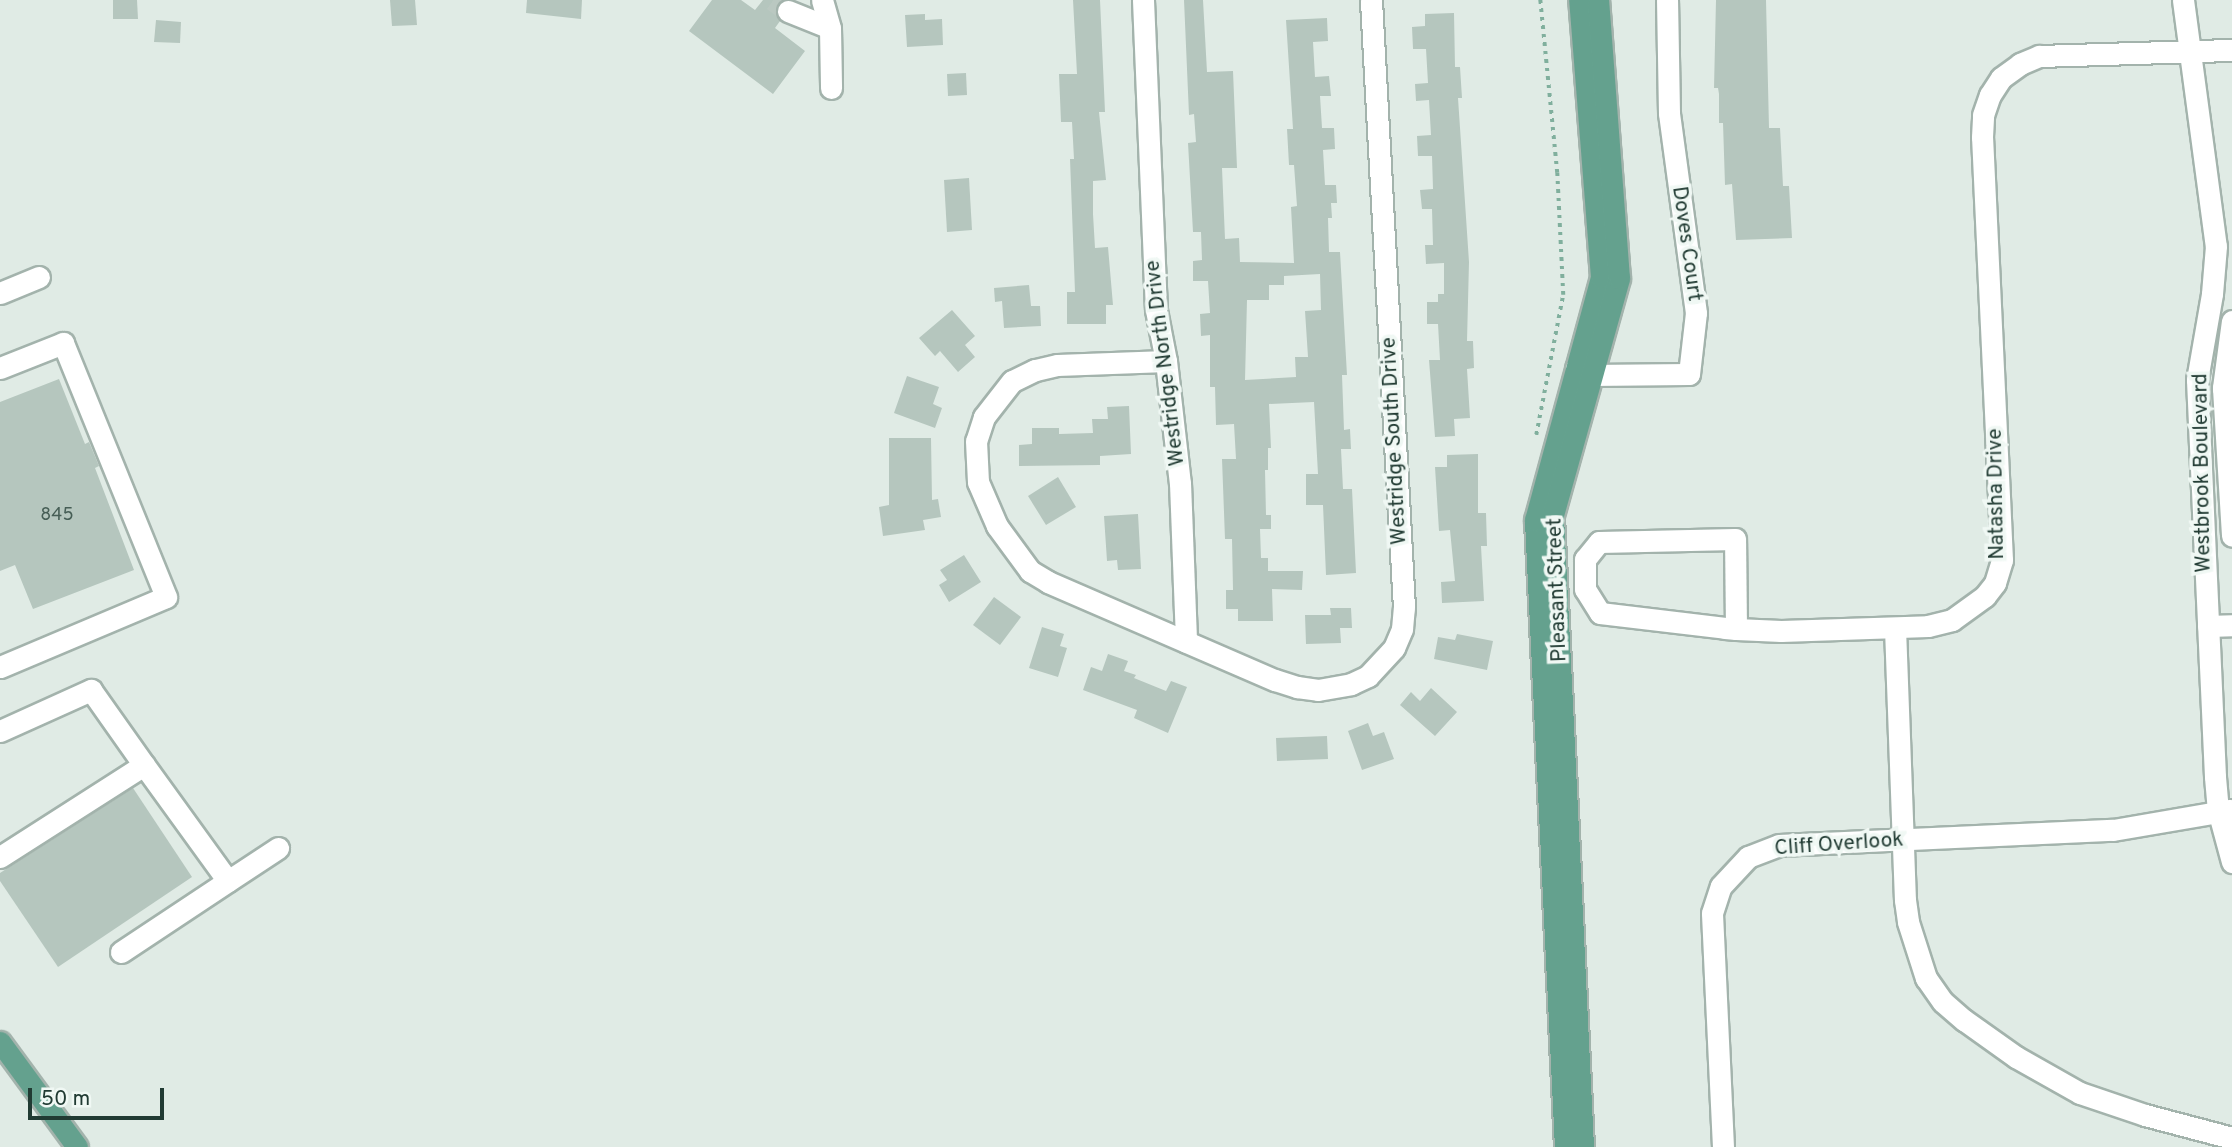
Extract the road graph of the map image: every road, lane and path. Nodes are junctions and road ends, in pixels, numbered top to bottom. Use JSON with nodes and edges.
{"nodes":[{"id":1,"x":822,"y":0,"type":"edge"},
{"id":2,"x":1143,"y":0,"type":"edge"},
{"id":3,"x":1371,"y":0,"type":"edge"},
{"id":4,"x":1579,"y":0,"type":"edge"},
{"id":5,"x":1598,"y":0,"type":"edge"},
{"id":6,"x":1667,"y":0,"type":"edge"},
{"id":7,"x":2183,"y":0,"type":"edge"},
{"id":8,"x":788,"y":11,"type":"tunnel mouth"},
{"id":9,"x":830,"y":28,"type":"junction"},
{"id":10,"x":2232,"y":50,"type":"edge"},
{"id":11,"x":2190,"y":51,"type":"junction"},
{"id":12,"x":831,"y":88,"type":"dead end"},
{"id":13,"x":2224,"y":244,"type":"edge"},
{"id":14,"x":39,"y":278,"type":"dead end"},
{"id":15,"x":0,"y":293,"type":"edge"},
{"id":16,"x":2232,"y":321,"type":"edge"},
{"id":17,"x":1166,"y":361,"type":"junction"},
{"id":18,"x":0,"y":368,"type":"edge"},
{"id":19,"x":1583,"y":372,"type":"junction"},
{"id":20,"x":2199,"y":431,"type":"junction"},
{"id":21,"x":2229,"y":432,"type":"edge"},
{"id":22,"x":2232,"y":536,"type":"edge"},
{"id":23,"x":2232,"y":625,"type":"edge"},
{"id":24,"x":2208,"y":626,"type":"junction"},
{"id":25,"x":1895,"y":628,"type":"junction"},
{"id":26,"x":1736,"y":629,"type":"junction"},
{"id":27,"x":1186,"y":642,"type":"junction"},
{"id":28,"x":0,"y":667,"type":"edge"},
{"id":29,"x":0,"y":731,"type":"edge"},
{"id":30,"x":144,"y":765,"type":"junction"},
{"id":31,"x":2225,"y":810,"type":"edge"},
{"id":32,"x":1900,"y":840,"type":"junction"},
{"id":33,"x":278,"y":848,"type":"dead end"},
{"id":34,"x":0,"y":857,"type":"edge"},
{"id":35,"x":2232,"y":862,"type":"edge"},
{"id":36,"x":228,"y":881,"type":"junction"},
{"id":37,"x":121,"y":952,"type":"dead end"},
{"id":38,"x":0,"y":1042,"type":"edge"},
{"id":39,"x":2232,"y":1138,"type":"edge"},
{"id":40,"x":77,"y":1147,"type":"edge"},
{"id":41,"x":1565,"y":1147,"type":"edge"},
{"id":42,"x":1583,"y":1147,"type":"edge"},
{"id":43,"x":1723,"y":1147,"type":"edge"}],
"edges":[{"from":1,"to":9,"type":"street"},
{"from":2,"to":17,"type":"street","name":"Westridge North Drive"},
{"from":3,"to":27,"type":"street","name":"Westridge South Drive"},
{"from":4,"to":19,"type":"main road","name":"Pleasant Street"},
{"from":5,"to":19,"type":"main road","name":"Pleasant Street"},
{"from":6,"to":19,"type":"street","name":"Doves Court"},
{"from":7,"to":11,"type":"street","name":"Westbrook Boulevard"},
{"from":8,"to":9,"type":"street"},
{"from":9,"to":12,"type":"street"},
{"from":10,"to":11,"type":"street","name":"Natasha Drive"},
{"from":11,"to":13,"type":"street","name":"Westbrook Boulevard"},
{"from":11,"to":25,"type":"street","name":"Natasha Drive"},
{"from":13,"to":20,"type":"street","name":"Westbrook Boulevard"},
{"from":14,"to":15,"type":"street"},
{"from":16,"to":21,"type":"street","name":"Westbrook Boulevard"},
{"from":17,"to":27,"type":"street","name":"Westridge North Drive"},
{"from":17,"to":27,"type":"street","name":"Westridge South Drive"},
{"from":18,"to":28,"type":"street"},
{"from":19,"to":41,"type":"main road","name":"Pleasant Street"},
{"from":19,"to":42,"type":"main road","name":"Pleasant Street"},
{"from":20,"to":21,"type":"street"},
{"from":20,"to":24,"type":"street","name":"Westbrook Boulevard"},
{"from":21,"to":22,"type":"street","name":"Westbrook Boulevard"},
{"from":23,"to":24,"type":"street"},
{"from":24,"to":31,"type":"street","name":"Westbrook Boulevard"},
{"from":25,"to":26,"type":"street","name":"Natasha Drive"},
{"from":25,"to":32,"type":"street"},
{"from":26,"to":26,"type":"street","name":"Natasha Drive"},
{"from":29,"to":30,"type":"street"},
{"from":30,"to":34,"type":"street"},
{"from":30,"to":36,"type":"street"},
{"from":31,"to":32,"type":"street","name":"Cliff Overlook"},
{"from":31,"to":35,"type":"street","name":"Westbrook Boulevard"},
{"from":32,"to":39,"type":"street"},
{"from":32,"to":43,"type":"street","name":"Cliff Overlook"},
{"from":33,"to":36,"type":"street"},
{"from":36,"to":37,"type":"street"},
{"from":38,"to":40,"type":"main road"}]}
